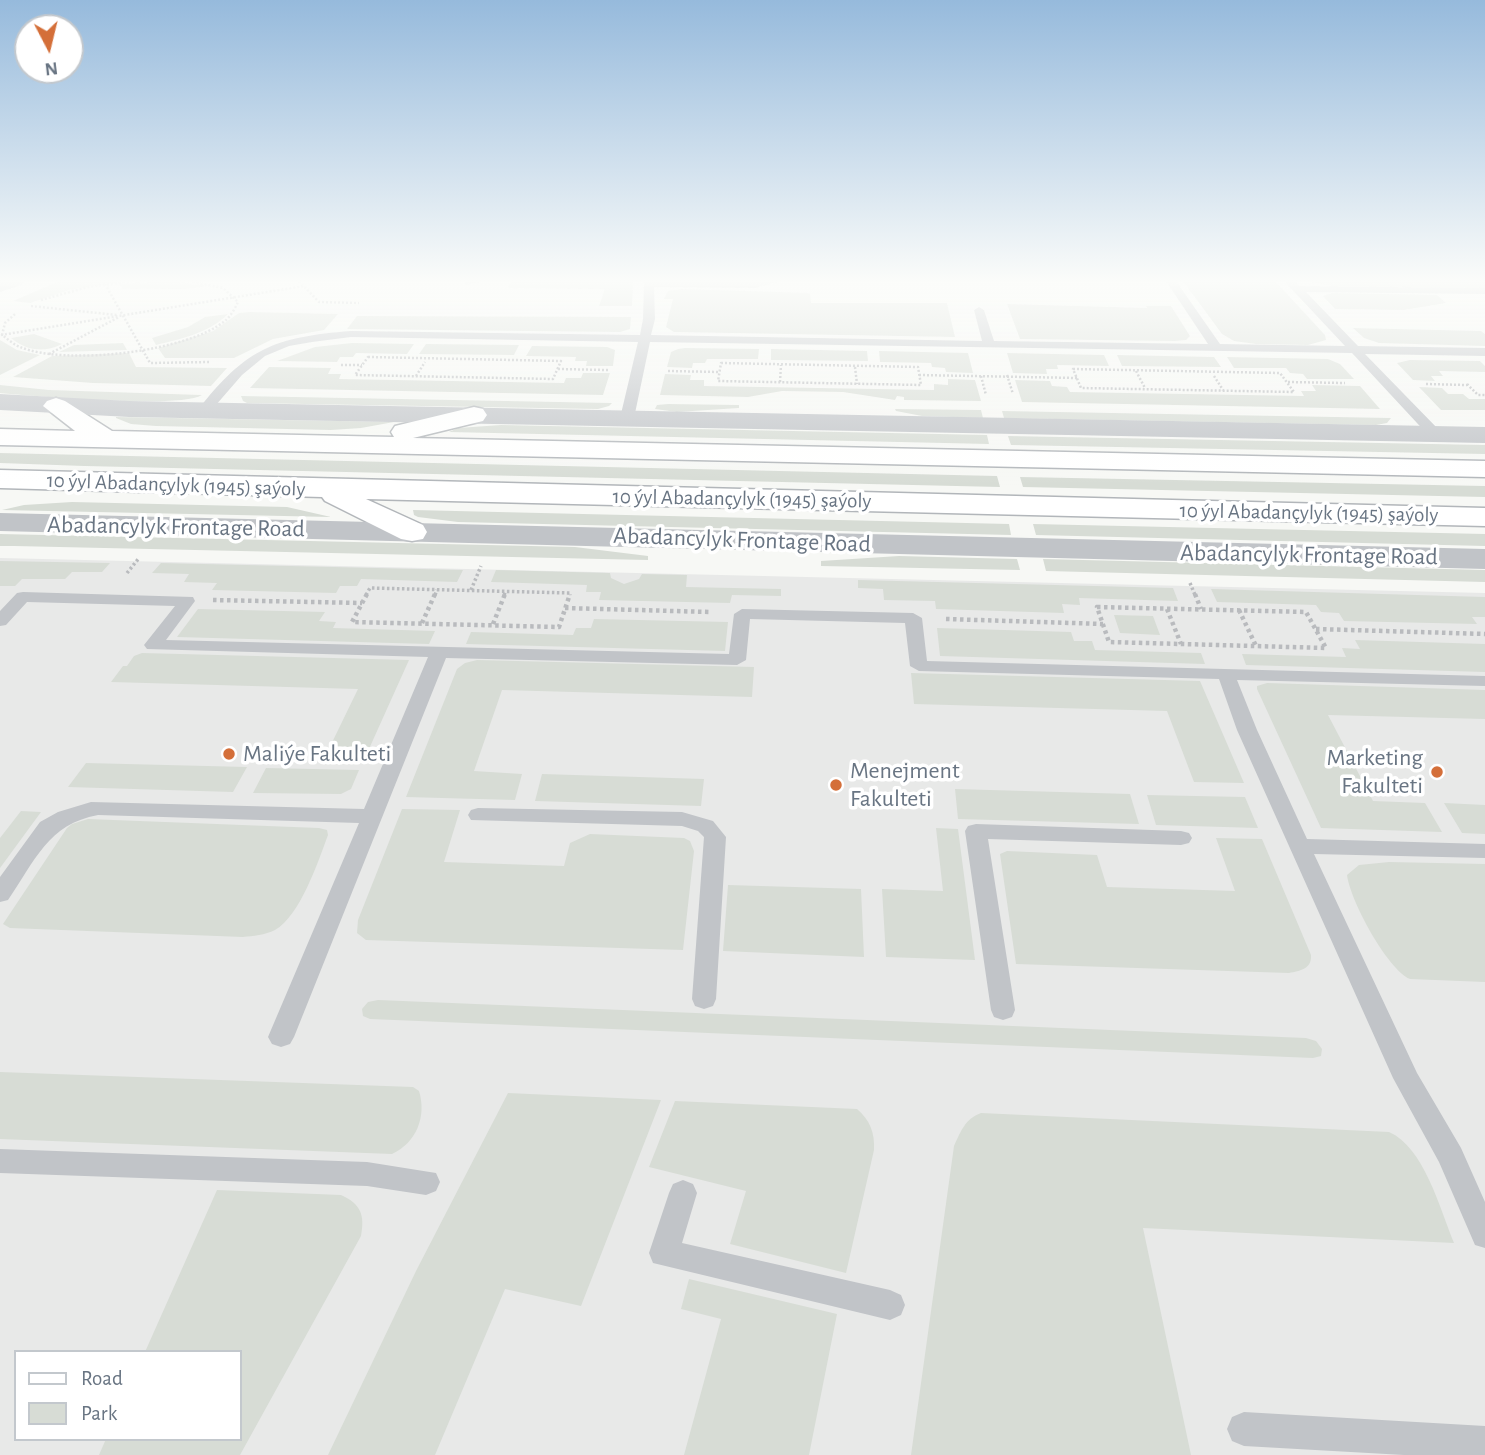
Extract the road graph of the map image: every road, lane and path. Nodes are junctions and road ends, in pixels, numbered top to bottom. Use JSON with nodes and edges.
{"nodes":[{"id":1,"x":22,"y":349,"type":"edge"},
{"id":2,"x":59,"y":349,"type":"edge"},
{"id":3,"x":147,"y":349,"type":"edge"},
{"id":4,"x":275,"y":349,"type":"edge"},
{"id":5,"x":643,"y":349,"type":"edge"},
{"id":6,"x":1304,"y":349,"type":"edge"},
{"id":7,"x":143,"y":350,"type":"junction"},
{"id":8,"x":1355,"y":350,"type":"junction"},
{"id":9,"x":1485,"y":352,"type":"edge"},
{"id":10,"x":49,"y":354,"type":"junction"},
{"id":11,"x":427,"y":358,"type":"junction"},
{"id":12,"x":500,"y":360,"type":"junction"},
{"id":13,"x":211,"y":362,"type":"dead end"},
{"id":14,"x":497,"y":364,"type":"dead end"},
{"id":15,"x":782,"y":364,"type":"junction"},
{"id":16,"x":855,"y":366,"type":"junction"},
{"id":17,"x":978,"y":366,"type":"dead end"},
{"id":18,"x":1005,"y":367,"type":"dead end"},
{"id":19,"x":558,"y":369,"type":"junction"},
{"id":20,"x":615,"y":370,"type":"dead end"},
{"id":21,"x":1136,"y":370,"type":"junction"},
{"id":22,"x":660,"y":371,"type":"dead end"},
{"id":23,"x":720,"y":372,"type":"junction"},
{"id":24,"x":1211,"y":372,"type":"junction"},
{"id":25,"x":919,"y":375,"type":"junction"},
{"id":26,"x":416,"y":376,"type":"junction"},
{"id":27,"x":981,"y":376,"type":"junction"},
{"id":28,"x":1458,"y":376,"type":"dead end"},
{"id":29,"x":1008,"y":377,"type":"junction"},
{"id":30,"x":1077,"y":378,"type":"junction"},
{"id":31,"x":1287,"y":382,"type":"junction"},
{"id":32,"x":780,"y":383,"type":"junction"},
{"id":33,"x":1345,"y":383,"type":"dead end"},
{"id":34,"x":857,"y":384,"type":"junction"},
{"id":35,"x":1416,"y":384,"type":"dead end"},
{"id":36,"x":1467,"y":385,"type":"junction"},
{"id":37,"x":1146,"y":389,"type":"junction"},
{"id":38,"x":1223,"y":390,"type":"junction"},
{"id":39,"x":1485,"y":395,"type":"edge"},
{"id":40,"x":987,"y":401,"type":"dead end"},
{"id":41,"x":1016,"y":401,"type":"dead end"},
{"id":42,"x":0,"y":402,"type":"edge"},
{"id":43,"x":56,"y":406,"type":"junction"},
{"id":44,"x":204,"y":410,"type":"junction"},
{"id":45,"x":474,"y":415,"type":"junction"},
{"id":46,"x":627,"y":418,"type":"junction"},
{"id":47,"x":1435,"y":434,"type":"junction"},
{"id":48,"x":1485,"y":435,"type":"edge"},
{"id":49,"x":0,"y":437,"type":"edge"},
{"id":50,"x":108,"y":441,"type":"junction"},
{"id":51,"x":349,"y":445,"type":"junction"},
{"id":52,"x":1485,"y":469,"type":"edge"},
{"id":53,"x":0,"y":479,"type":"edge"},
{"id":54,"x":83,"y":483,"type":"junction"},
{"id":55,"x":320,"y":489,"type":"junction"},
{"id":56,"x":0,"y":499,"type":"edge"},
{"id":57,"x":1485,"y":517,"type":"edge"},
{"id":58,"x":0,"y":522,"type":"edge"},
{"id":59,"x":412,"y":532,"type":"junction"},
{"id":60,"x":1485,"y":559,"type":"edge"},
{"id":61,"x":481,"y":565,"type":"dead end"},
{"id":62,"x":1190,"y":582,"type":"dead end"},
{"id":63,"x":437,"y":590,"type":"junction"},
{"id":64,"x":471,"y":590,"type":"junction"},
{"id":65,"x":506,"y":591,"type":"junction"},
{"id":66,"x":187,"y":601,"type":"junction"},
{"id":67,"x":362,"y":603,"type":"junction"},
{"id":68,"x":565,"y":608,"type":"junction"},
{"id":69,"x":1167,"y":609,"type":"junction"},
{"id":70,"x":1201,"y":609,"type":"junction"},
{"id":71,"x":1239,"y":610,"type":"junction"},
{"id":72,"x":742,"y":614,"type":"junction"},
{"id":73,"x":913,"y":618,"type":"junction"},
{"id":74,"x":0,"y":621,"type":"edge"},
{"id":75,"x":421,"y":624,"type":"junction"},
{"id":76,"x":1103,"y":624,"type":"junction"},
{"id":77,"x":493,"y":625,"type":"junction"},
{"id":78,"x":1316,"y":629,"type":"junction"},
{"id":79,"x":1485,"y":634,"type":"edge"},
{"id":80,"x":1181,"y":644,"type":"junction"},
{"id":81,"x":1256,"y":646,"type":"junction"},
{"id":82,"x":439,"y":653,"type":"junction"},
{"id":83,"x":1226,"y":674,"type":"junction"},
{"id":84,"x":1485,"y":681,"type":"edge"},
{"id":85,"x":478,"y":815,"type":"dead end"},
{"id":86,"x":372,"y":816,"type":"junction"},
{"id":87,"x":1181,"y":838,"type":"dead end"},
{"id":88,"x":1301,"y":846,"type":"junction"},
{"id":89,"x":1485,"y":851,"type":"edge"},
{"id":90,"x":0,"y":894,"type":"edge"},
{"id":91,"x":704,"y":999,"type":"dead end"},
{"id":92,"x":1003,"y":1010,"type":"dead end"},
{"id":93,"x":281,"y":1037,"type":"dead end"},
{"id":94,"x":0,"y":1161,"type":"edge"},
{"id":95,"x":426,"y":1182,"type":"dead end"},
{"id":96,"x":683,"y":1193,"type":"dead end"},
{"id":97,"x":1485,"y":1235,"type":"edge"},
{"id":98,"x":890,"y":1305,"type":"dead end"},
{"id":99,"x":1244,"y":1429,"type":"dead end"},
{"id":100,"x":1485,"y":1443,"type":"edge"}],
"edges":[{"from":1,"to":10,"type":"path"},
{"from":2,"to":10,"type":"path"},
{"from":3,"to":7,"type":"path"},
{"from":4,"to":44,"type":"lane"},
{"from":5,"to":46,"type":"lane"},
{"from":6,"to":8,"type":"lane"},
{"from":7,"to":10,"type":"path"},
{"from":7,"to":13,"type":"path"},
{"from":8,"to":9,"type":"lane"},
{"from":8,"to":47,"type":"lane"},
{"from":11,"to":12,"type":"path"},
{"from":11,"to":26,"type":"path"},
{"from":11,"to":26,"type":"path"},
{"from":12,"to":14,"type":"path"},
{"from":12,"to":19,"type":"path"},
{"from":15,"to":16,"type":"path"},
{"from":15,"to":23,"type":"path"},
{"from":15,"to":32,"type":"path"},
{"from":16,"to":25,"type":"path"},
{"from":16,"to":34,"type":"path"},
{"from":17,"to":27,"type":"path"},
{"from":18,"to":29,"type":"path"},
{"from":19,"to":20,"type":"path"},
{"from":19,"to":26,"type":"path"},
{"from":21,"to":24,"type":"path"},
{"from":21,"to":30,"type":"path"},
{"from":21,"to":37,"type":"path"},
{"from":22,"to":23,"type":"path"},
{"from":23,"to":32,"type":"path"},
{"from":24,"to":31,"type":"path"},
{"from":24,"to":38,"type":"path"},
{"from":25,"to":27,"type":"path"},
{"from":25,"to":34,"type":"path"},
{"from":27,"to":29,"type":"path"},
{"from":27,"to":40,"type":"path"},
{"from":28,"to":36,"type":"path"},
{"from":29,"to":30,"type":"path"},
{"from":29,"to":41,"type":"path"},
{"from":30,"to":37,"type":"path"},
{"from":31,"to":33,"type":"path"},
{"from":31,"to":38,"type":"path"},
{"from":32,"to":34,"type":"path"},
{"from":35,"to":36,"type":"path"},
{"from":36,"to":39,"type":"path"},
{"from":37,"to":38,"type":"path"},
{"from":42,"to":43,"type":"street"},
{"from":43,"to":44,"type":"street"},
{"from":43,"to":50,"type":"main road"},
{"from":44,"to":45,"type":"street"},
{"from":45,"to":46,"type":"street"},
{"from":45,"to":51,"type":"main road"},
{"from":46,"to":47,"type":"street"},
{"from":47,"to":48,"type":"street"},
{"from":49,"to":50,"type":"main road","name":"10 ýyl Abadançylyk (1945) şaýoly"},
{"from":50,"to":51,"type":"main road","name":"10 ýyl Abadançylyk (1945) şaýoly"},
{"from":51,"to":52,"type":"main road","name":"10 ýyl Abadançylyk (1945) şaýoly"},
{"from":53,"to":54,"type":"main road","name":"10 ýyl Abadançylyk (1945) şaýoly"},
{"from":54,"to":55,"type":"main road","name":"10 ýyl Abadançylyk (1945) şaýoly"},
{"from":54,"to":56,"type":"main road"},
{"from":55,"to":57,"type":"main road","name":"10 ýyl Abadançylyk (1945) şaýoly"},
{"from":55,"to":59,"type":"main road"},
{"from":58,"to":59,"type":"street","name":"Abadancylyk Frontage Road"},
{"from":59,"to":60,"type":"street","name":"Abadancylyk Frontage Road"},
{"from":61,"to":64,"type":"path"},
{"from":62,"to":70,"type":"path"},
{"from":63,"to":64,"type":"path"},
{"from":63,"to":67,"type":"path"},
{"from":63,"to":75,"type":"path"},
{"from":64,"to":65,"type":"path"},
{"from":65,"to":68,"type":"path"},
{"from":65,"to":77,"type":"path"},
{"from":66,"to":67,"type":"path"},
{"from":66,"to":74,"type":"lane"},
{"from":66,"to":82,"type":"lane"},
{"from":67,"to":75,"type":"path"},
{"from":68,"to":72,"type":"path"},
{"from":68,"to":77,"type":"path"},
{"from":69,"to":70,"type":"path"},
{"from":69,"to":76,"type":"path"},
{"from":69,"to":80,"type":"path"},
{"from":70,"to":71,"type":"path"},
{"from":71,"to":78,"type":"path"},
{"from":71,"to":81,"type":"path"},
{"from":72,"to":73,"type":"lane"},
{"from":72,"to":82,"type":"lane"},
{"from":73,"to":76,"type":"path"},
{"from":73,"to":83,"type":"lane"},
{"from":75,"to":77,"type":"path"},
{"from":76,"to":80,"type":"path"},
{"from":78,"to":79,"type":"path"},
{"from":78,"to":81,"type":"path"},
{"from":80,"to":81,"type":"path"},
{"from":82,"to":86,"type":"lane"},
{"from":83,"to":84,"type":"lane"},
{"from":83,"to":88,"type":"lane"},
{"from":85,"to":91,"type":"lane"},
{"from":86,"to":90,"type":"lane"},
{"from":86,"to":93,"type":"lane"},
{"from":87,"to":92,"type":"lane"},
{"from":88,"to":89,"type":"lane"},
{"from":88,"to":97,"type":"lane"},
{"from":94,"to":95,"type":"lane"},
{"from":96,"to":98,"type":"lane"},
{"from":99,"to":100,"type":"lane"}]}
